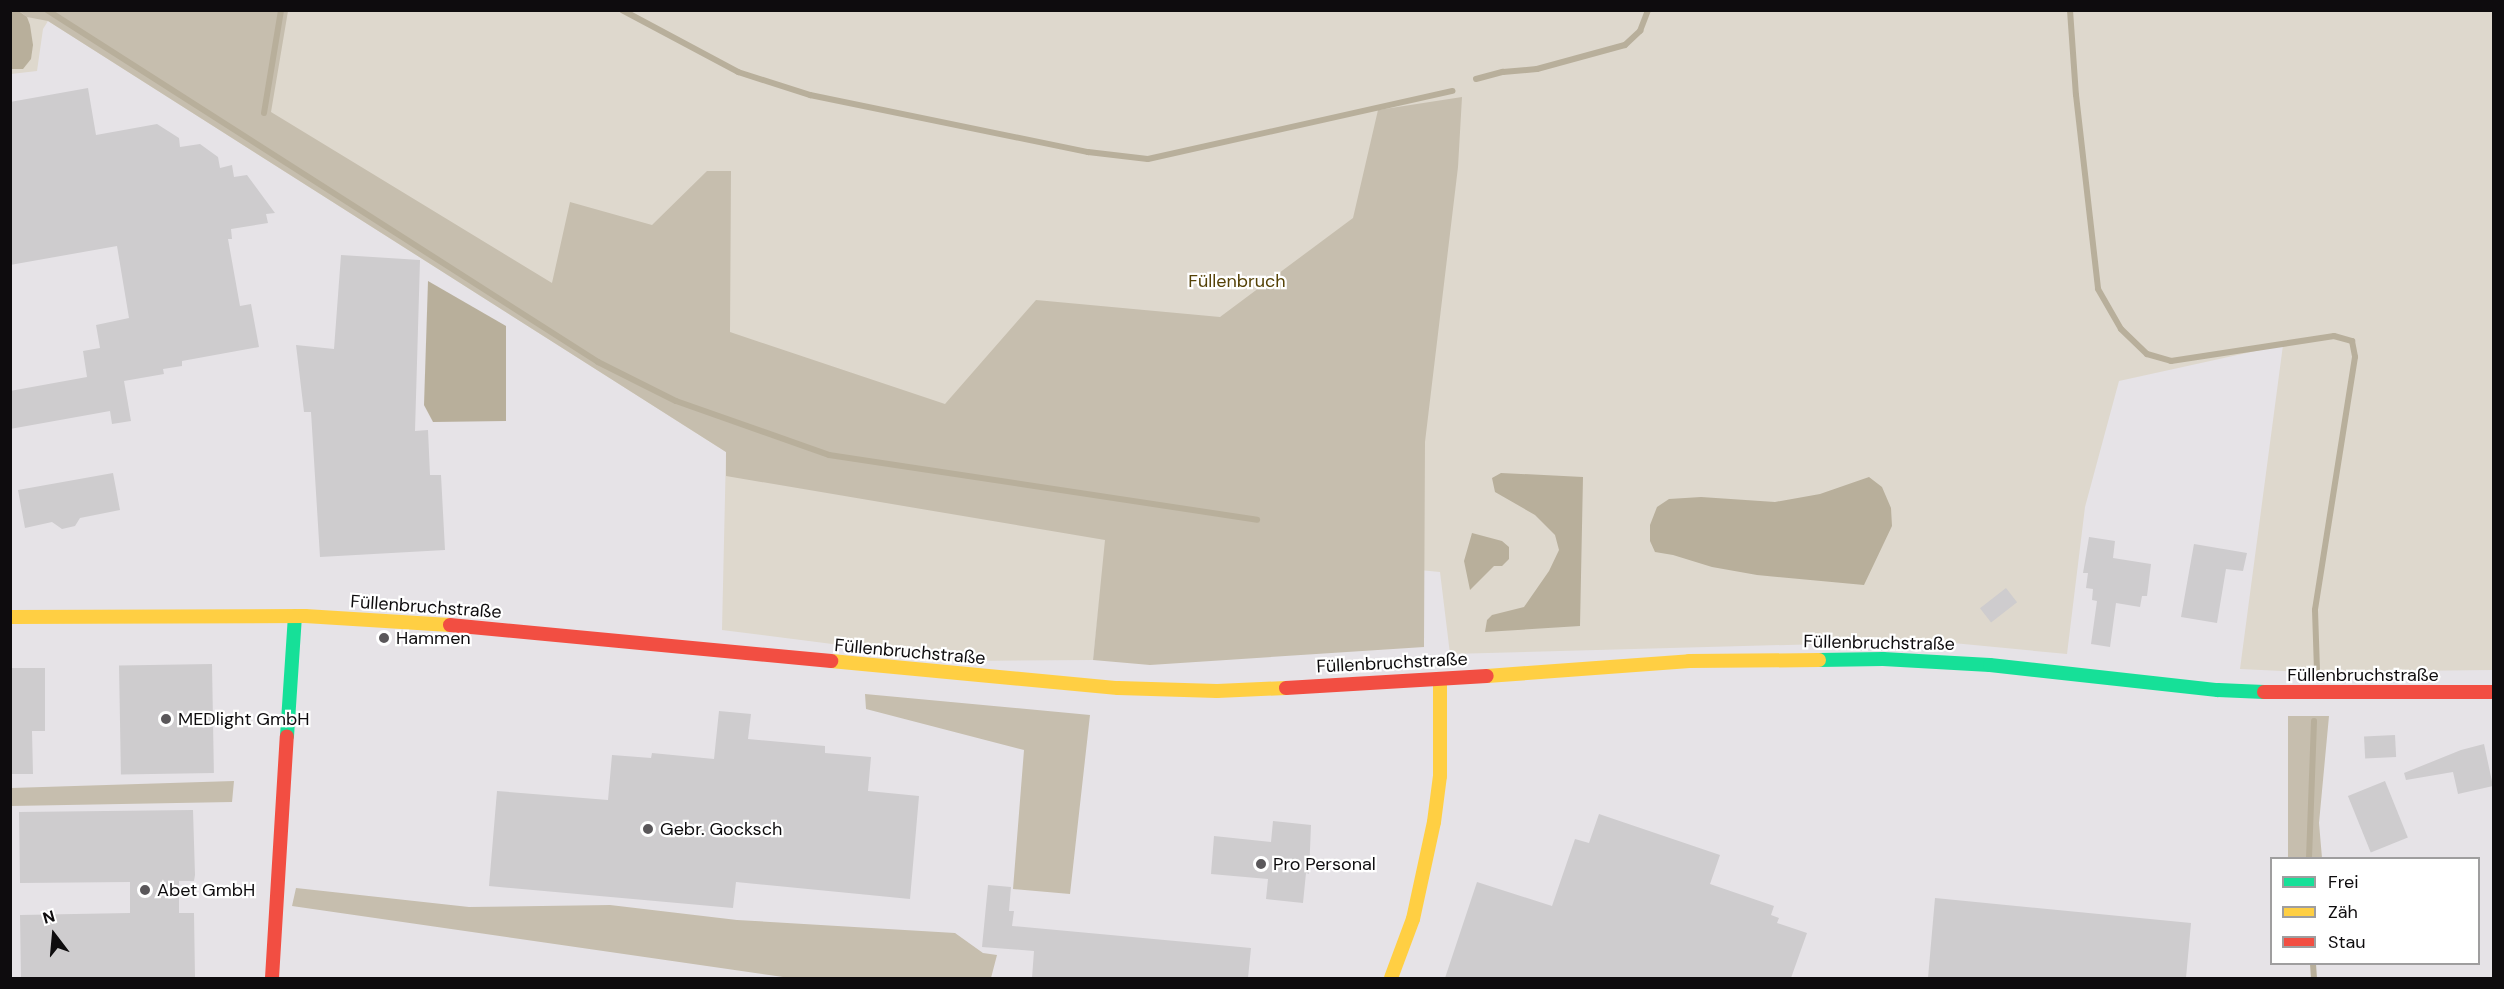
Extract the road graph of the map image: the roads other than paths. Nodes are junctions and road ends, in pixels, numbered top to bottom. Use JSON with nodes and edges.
{"nodes":[{"id":1,"x":295,"y":616,"type":"junction"},
{"id":2,"x":10,"y":617,"type":"edge"},
{"id":3,"x":1440,"y":680,"type":"junction"},
{"id":4,"x":2493,"y":692,"type":"edge"},
{"id":5,"x":272,"y":978,"type":"edge"},
{"id":6,"x":1391,"y":978,"type":"edge"}],
"edges":[{"from":1,"to":2,"type":"street","name":"Füllenbruchstraße"},
{"from":1,"to":3,"type":"street","name":"Füllenbruchstraße"},
{"from":1,"to":5,"type":"street"},
{"from":3,"to":4,"type":"street","name":"Füllenbruchstraße"},
{"from":3,"to":6,"type":"street"}]}
